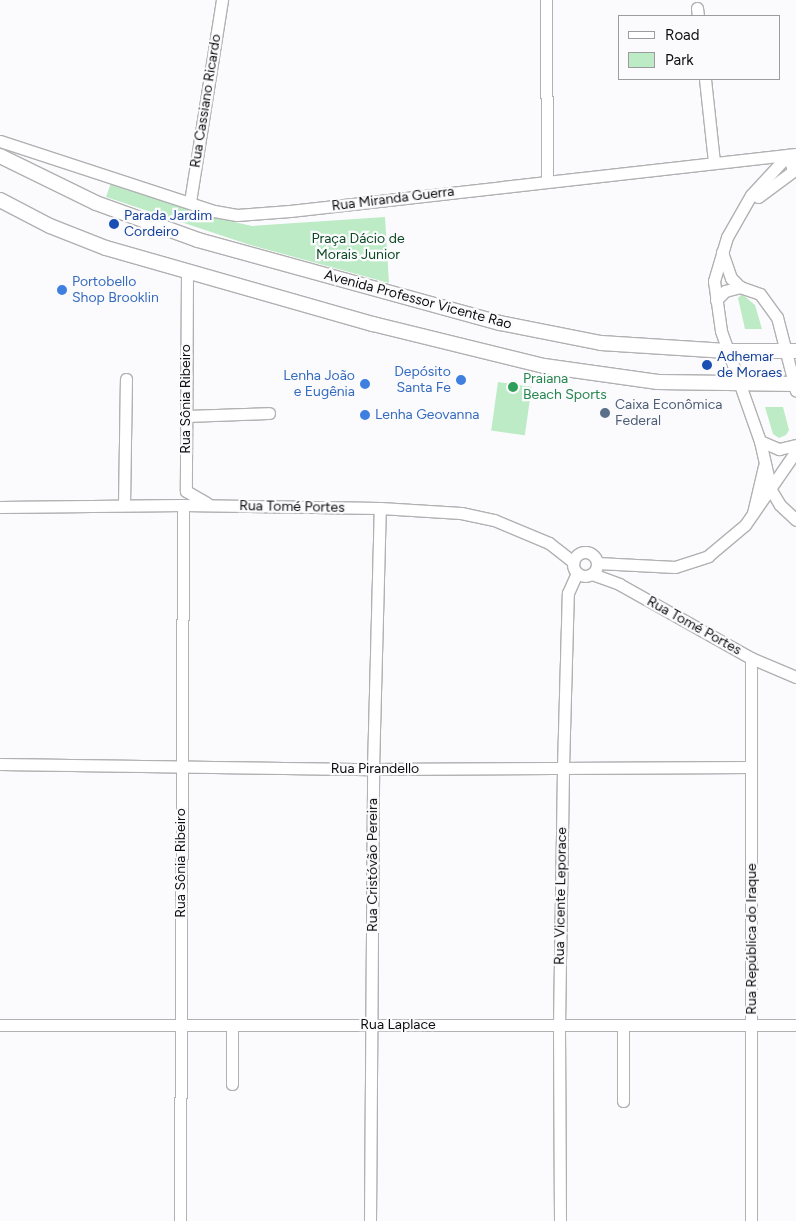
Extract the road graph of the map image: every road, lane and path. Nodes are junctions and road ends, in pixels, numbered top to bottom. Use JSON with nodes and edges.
{"nodes":[{"id":1,"x":222,"y":0,"type":"edge"},
{"id":2,"x":546,"y":0,"type":"edge"},
{"id":3,"x":705,"y":80,"type":"edge"},
{"id":4,"x":0,"y":141,"type":"edge"},
{"id":5,"x":792,"y":155,"type":"edge"},
{"id":6,"x":0,"y":156,"type":"edge"},
{"id":7,"x":754,"y":158,"type":"junction"},
{"id":8,"x":714,"y":162,"type":"junction"},
{"id":9,"x":795,"y":170,"type":"edge"},
{"id":10,"x":772,"y":178,"type":"junction"},
{"id":11,"x":547,"y":180,"type":"junction"},
{"id":12,"x":0,"y":200,"type":"edge"},
{"id":13,"x":190,"y":202,"type":"junction"},
{"id":14,"x":722,"y":248,"type":"junction"},
{"id":15,"x":187,"y":272,"type":"junction"},
{"id":16,"x":740,"y":287,"type":"junction"},
{"id":17,"x":716,"y":300,"type":"junction"},
{"id":18,"x":727,"y":351,"type":"junction"},
{"id":19,"x":792,"y":351,"type":"edge"},
{"id":20,"x":126,"y":379,"type":"dead end"},
{"id":21,"x":740,"y":384,"type":"junction"},
{"id":22,"x":795,"y":386,"type":"edge"},
{"id":23,"x":269,"y":414,"type":"dead end"},
{"id":24,"x":185,"y":416,"type":"junction"},
{"id":25,"x":760,"y":441,"type":"junction"},
{"id":26,"x":796,"y":446,"type":"edge"},
{"id":27,"x":796,"y":451,"type":"edge"},
{"id":28,"x":764,"y":465,"type":"junction"},
{"id":29,"x":771,"y":490,"type":"junction"},
{"id":30,"x":124,"y":505,"type":"junction"},
{"id":31,"x":183,"y":506,"type":"junction"},
{"id":32,"x":216,"y":506,"type":"junction"},
{"id":33,"x":0,"y":507,"type":"edge"},
{"id":34,"x":380,"y":508,"type":"junction"},
{"id":35,"x":752,"y":515,"type":"junction"},
{"id":36,"x":796,"y":520,"type":"edge"},
{"id":37,"x":573,"y":562,"type":"junction"},
{"id":38,"x":624,"y":563,"type":"junction"},
{"id":39,"x":594,"y":568,"type":"junction"},
{"id":40,"x":577,"y":573,"type":"junction"},
{"id":41,"x":619,"y":584,"type":"junction"},
{"id":42,"x":751,"y":658,"type":"junction"},
{"id":43,"x":796,"y":676,"type":"edge"},
{"id":44,"x":0,"y":764,"type":"edge"},
{"id":45,"x":563,"y":767,"type":"junction"},
{"id":46,"x":751,"y":767,"type":"junction"},
{"id":47,"x":182,"y":768,"type":"junction"},
{"id":48,"x":373,"y":769,"type":"junction"},
{"id":49,"x":0,"y":1025,"type":"edge"},
{"id":50,"x":181,"y":1025,"type":"junction"},
{"id":51,"x":232,"y":1025,"type":"junction"},
{"id":52,"x":371,"y":1025,"type":"junction"},
{"id":53,"x":559,"y":1025,"type":"junction"},
{"id":54,"x":623,"y":1025,"type":"junction"},
{"id":55,"x":752,"y":1025,"type":"junction"},
{"id":56,"x":796,"y":1025,"type":"edge"},
{"id":57,"x":232,"y":1084,"type":"dead end"},
{"id":58,"x":623,"y":1101,"type":"dead end"},
{"id":59,"x":180,"y":1221,"type":"edge"},
{"id":60,"x":370,"y":1221,"type":"edge"},
{"id":61,"x":560,"y":1221,"type":"edge"},
{"id":62,"x":751,"y":1221,"type":"edge"}],
"edges":[{"from":1,"to":13,"type":"street","name":"Rua Cassiano Ricardo"},
{"from":2,"to":11,"type":"street"},
{"from":3,"to":8,"type":"street"},
{"from":4,"to":13,"type":"street","name":"Rua Miranda Guerra"},
{"from":5,"to":7,"type":"street","name":"Rua Miranda Guerra"},
{"from":5,"to":9,"type":"street"},
{"from":5,"to":10,"type":"street"},
{"from":6,"to":18,"type":"main road","name":"Avenida Professor Vicente Rao"},
{"from":7,"to":8,"type":"street","name":"Rua Miranda Guerra"},
{"from":7,"to":10,"type":"street"},
{"from":8,"to":11,"type":"street","name":"Rua Miranda Guerra"},
{"from":9,"to":10,"type":"street"},
{"from":10,"to":14,"type":"street"},
{"from":11,"to":13,"type":"street","name":"Rua Miranda Guerra"},
{"from":12,"to":15,"type":"main road"},
{"from":14,"to":16,"type":"street"},
{"from":14,"to":17,"type":"street"},
{"from":15,"to":21,"type":"main road"},
{"from":15,"to":24,"type":"street","name":"Rua Sônia Ribeiro"},
{"from":16,"to":17,"type":"street"},
{"from":16,"to":19,"type":"street"},
{"from":17,"to":18,"type":"street"},
{"from":18,"to":19,"type":"main road","name":"Avenida Professor Vicente Rao"},
{"from":18,"to":21,"type":"street"},
{"from":19,"to":22,"type":"street"},
{"from":20,"to":30,"type":"street"},
{"from":21,"to":22,"type":"main road"},
{"from":21,"to":25,"type":"street"},
{"from":23,"to":24,"type":"street"},
{"from":24,"to":32,"type":"street","name":"Rua Sônia Ribeiro"},
{"from":25,"to":26,"type":"street"},
{"from":25,"to":28,"type":"street"},
{"from":27,"to":29,"type":"street"},
{"from":28,"to":29,"type":"street"},
{"from":28,"to":35,"type":"street"},
{"from":29,"to":35,"type":"street"},
{"from":29,"to":36,"type":"street"},
{"from":30,"to":31,"type":"street","name":"Rua Tomé Portes"},
{"from":30,"to":33,"type":"street","name":"Rua Tomé Portes"},
{"from":31,"to":32,"type":"street","name":"Rua Tomé Portes"},
{"from":31,"to":47,"type":"street","name":"Rua Sônia Ribeiro"},
{"from":32,"to":34,"type":"street","name":"Rua Tomé Portes"},
{"from":34,"to":37,"type":"street","name":"Rua Tomé Portes"},
{"from":34,"to":48,"type":"street","name":"Rua Cristóvão Pereira"},
{"from":35,"to":38,"type":"street"},
{"from":37,"to":39,"type":"street"},
{"from":37,"to":40,"type":"street"},
{"from":38,"to":39,"type":"street"},
{"from":38,"to":41,"type":"street"},
{"from":39,"to":40,"type":"street"},
{"from":39,"to":41,"type":"street","name":"Rua Tomé Portes"},
{"from":40,"to":45,"type":"street","name":"Rua Vicente Leporace"},
{"from":41,"to":42,"type":"street","name":"Rua Tomé Portes"},
{"from":42,"to":43,"type":"street","name":"Rua Tomé Portes"},
{"from":42,"to":46,"type":"street","name":"Rua República do Iraque"},
{"from":44,"to":47,"type":"street","name":"Rua Pirandello"},
{"from":45,"to":46,"type":"street","name":"Rua Pirandello"},
{"from":45,"to":48,"type":"street","name":"Rua Pirandello"},
{"from":45,"to":53,"type":"street","name":"Rua Vicente Leporace"},
{"from":46,"to":55,"type":"street","name":"Rua República do Iraque"},
{"from":47,"to":48,"type":"street","name":"Rua Pirandello"},
{"from":47,"to":50,"type":"street","name":"Rua Sônia Ribeiro"},
{"from":48,"to":52,"type":"street","name":"Rua Cristóvão Pereira"},
{"from":49,"to":50,"type":"street","name":"Rua Laplace"},
{"from":50,"to":51,"type":"street","name":"Rua Laplace"},
{"from":50,"to":59,"type":"street","name":"Rua Sônia Ribeiro"},
{"from":51,"to":52,"type":"street","name":"Rua Laplace"},
{"from":51,"to":57,"type":"street"},
{"from":52,"to":53,"type":"street","name":"Rua Laplace"},
{"from":52,"to":60,"type":"street","name":"Rua Cristóvão Pereira"},
{"from":53,"to":54,"type":"street","name":"Rua Laplace"},
{"from":53,"to":61,"type":"street","name":"Rua Vicente Leporace"},
{"from":54,"to":55,"type":"street","name":"Rua Laplace"},
{"from":54,"to":58,"type":"street"},
{"from":55,"to":56,"type":"street","name":"Rua Laplace"},
{"from":55,"to":62,"type":"street","name":"Rua República do Iraque"}]}
